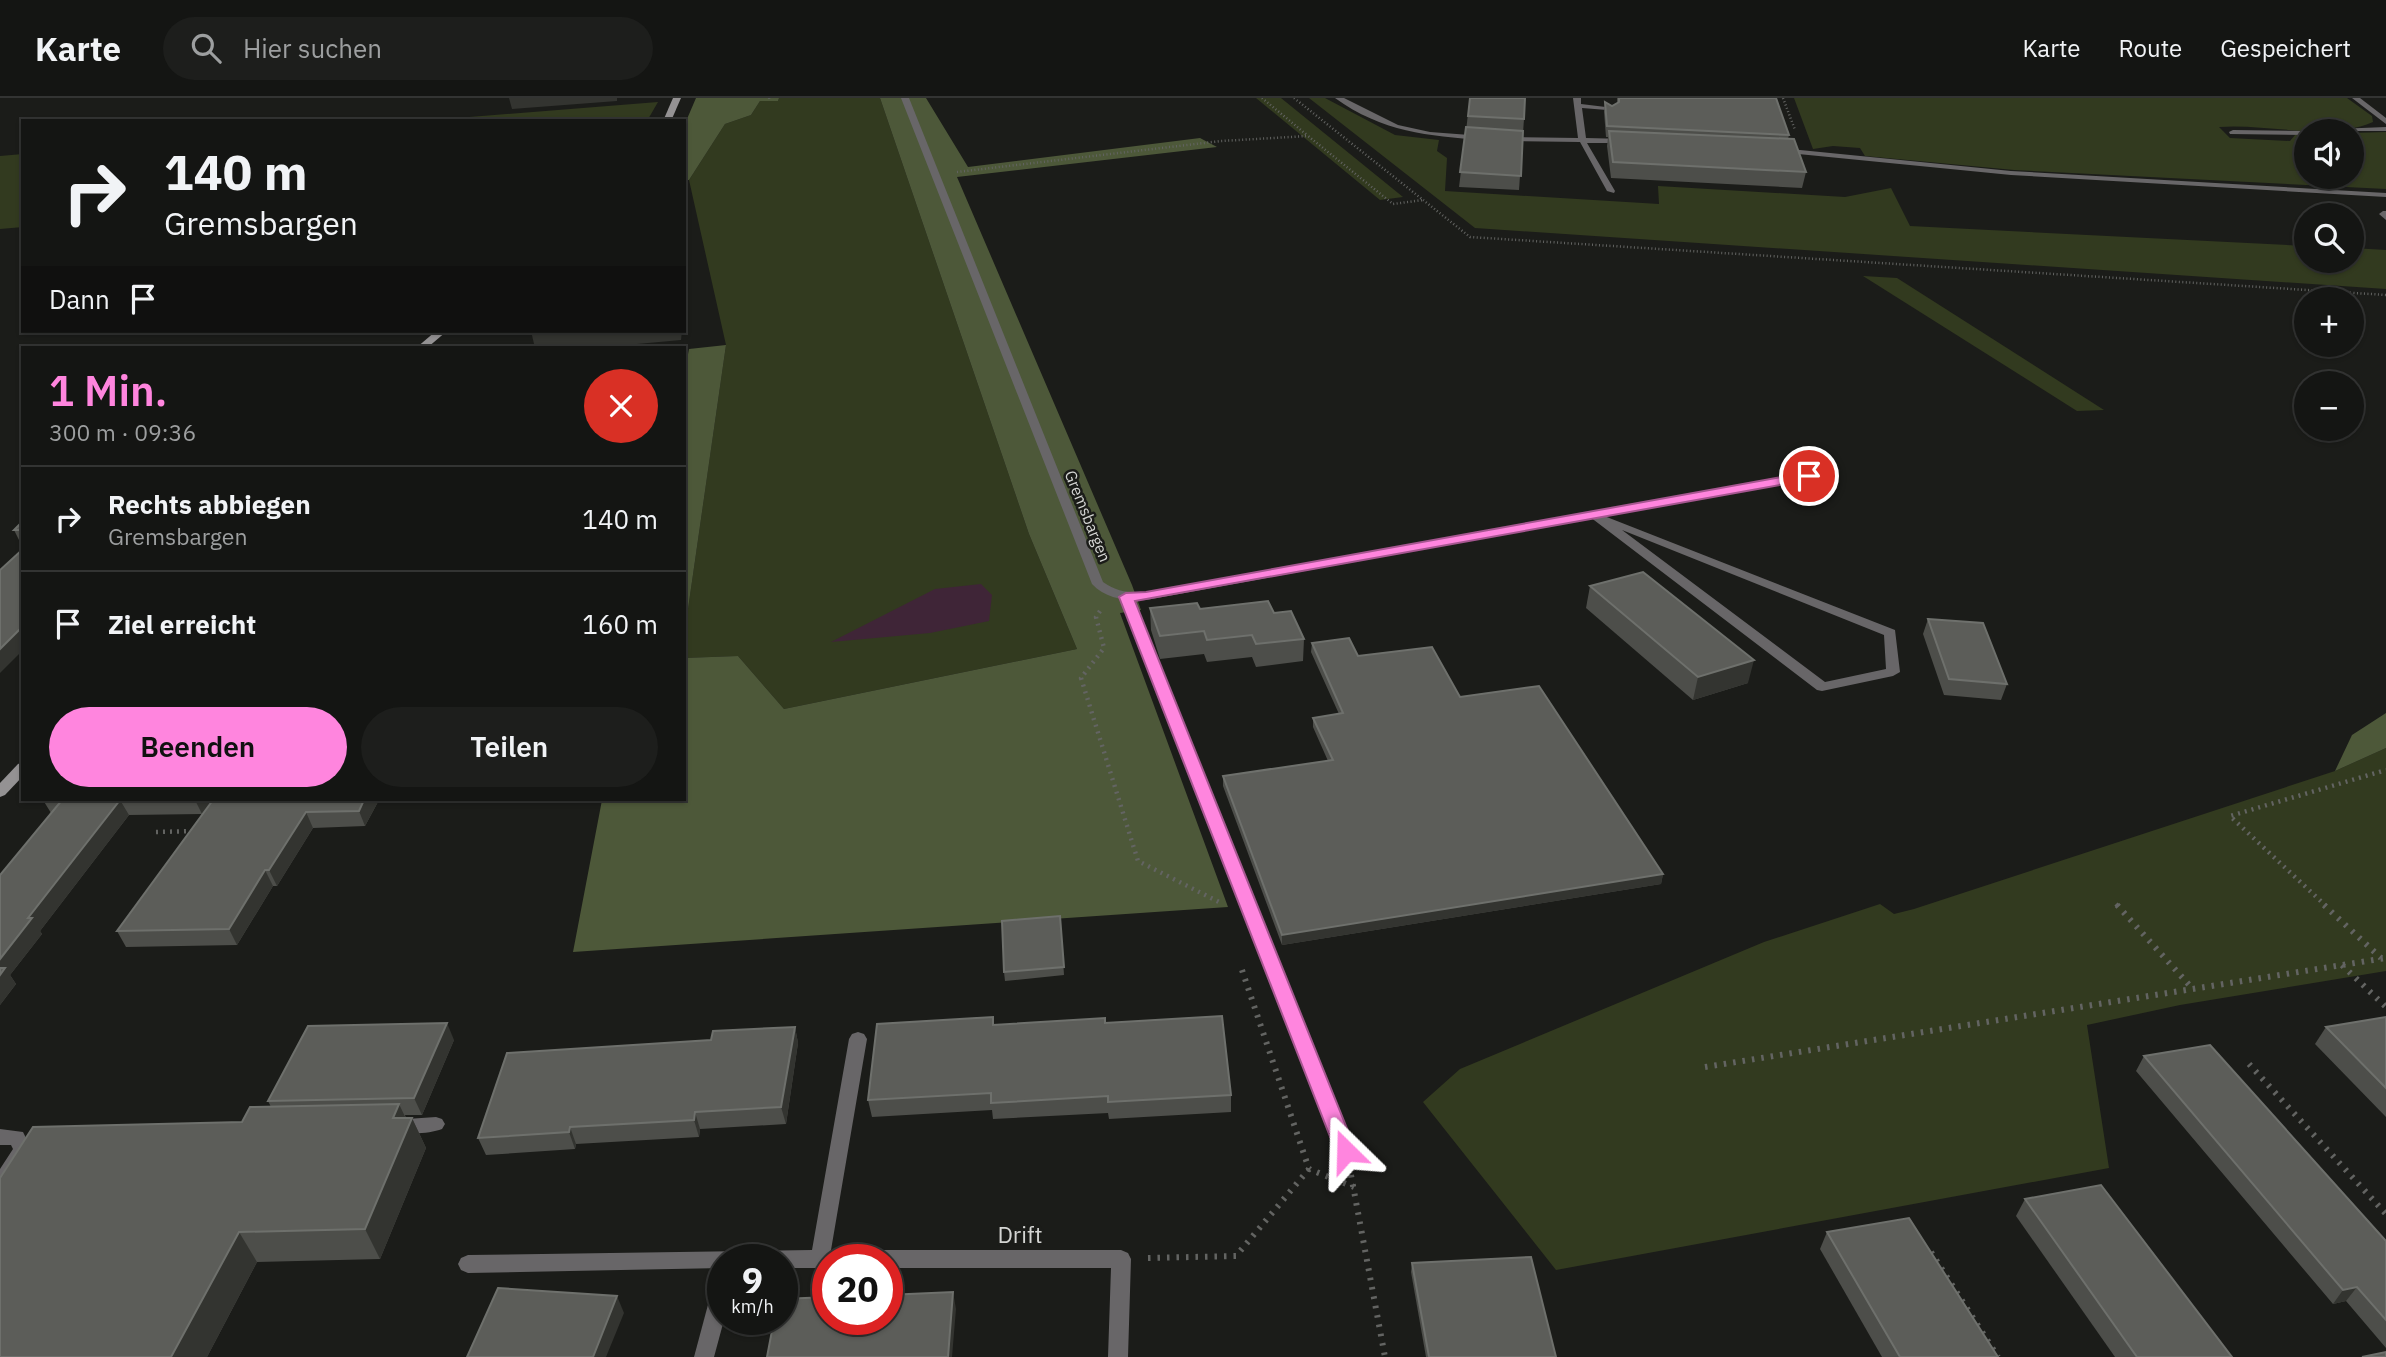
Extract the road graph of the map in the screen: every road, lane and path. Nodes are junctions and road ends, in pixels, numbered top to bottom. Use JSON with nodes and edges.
{"nodes":[{"id":1,"x":677,"y":98,"type":"edge"},
{"id":2,"x":905,"y":98,"type":"edge"},
{"id":3,"x":1262,"y":98,"type":"edge"},
{"id":4,"x":1294,"y":98,"type":"edge"},
{"id":5,"x":1339,"y":98,"type":"edge"},
{"id":6,"x":1783,"y":98,"type":"edge"},
{"id":7,"x":2356,"y":98,"type":"edge"},
{"id":8,"x":1577,"y":102,"type":"edge"},
{"id":9,"x":2370,"y":109,"type":"junction"},
{"id":10,"x":2386,"y":110,"type":"edge"},
{"id":11,"x":1611,"y":112,"type":"edge"},
{"id":12,"x":668,"y":119,"type":"edge"},
{"id":13,"x":2386,"y":122,"type":"edge"},
{"id":14,"x":1299,"y":128,"type":"junction"},
{"id":15,"x":2386,"y":129,"type":"edge"},
{"id":16,"x":2364,"y":130,"type":"edge"},
{"id":17,"x":2234,"y":132,"type":"dead end"},
{"id":18,"x":2294,"y":133,"type":"edge"},
{"id":19,"x":1280,"y":136,"type":"junction"},
{"id":20,"x":1308,"y":136,"type":"junction"},
{"id":21,"x":1582,"y":140,"type":"junction"},
{"id":22,"x":1640,"y":142,"type":"edge"},
{"id":23,"x":1775,"y":149,"type":"edge"},
{"id":24,"x":1802,"y":151,"type":"junction"},
{"id":25,"x":933,"y":175,"type":"junction"},
{"id":26,"x":1611,"y":191,"type":"dead end"},
{"id":27,"x":2386,"y":195,"type":"edge"},
{"id":28,"x":1423,"y":200,"type":"junction"},
{"id":29,"x":2386,"y":295,"type":"edge"},
{"id":30,"x":440,"y":333,"type":"edge"},
{"id":31,"x":423,"y":346,"type":"edge"},
{"id":32,"x":1809,"y":476,"type":"dead end"},
{"id":33,"x":1594,"y":515,"type":"junction"},
{"id":34,"x":1110,"y":594,"type":"junction"},
{"id":35,"x":1126,"y":597,"type":"junction"},
{"id":36,"x":21,"y":769,"type":"edge"},
{"id":37,"x":2386,"y":769,"type":"edge"},
{"id":38,"x":2379,"y":774,"type":"junction"},
{"id":39,"x":2386,"y":779,"type":"edge"},
{"id":40,"x":0,"y":792,"type":"edge"},
{"id":41,"x":207,"y":831,"type":"edge"},
{"id":42,"x":156,"y":832,"type":"dead end"},
{"id":43,"x":2116,"y":904,"type":"dead end"},
{"id":44,"x":1223,"y":915,"type":"dead end"},
{"id":45,"x":2384,"y":958,"type":"edge"},
{"id":46,"x":1241,"y":965,"type":"dead end"},
{"id":47,"x":2342,"y":965,"type":"junction"},
{"id":48,"x":2192,"y":988,"type":"junction"},
{"id":49,"x":2386,"y":1007,"type":"edge"},
{"id":50,"x":858,"y":1039,"type":"dead end"},
{"id":51,"x":2249,"y":1064,"type":"dead end"},
{"id":52,"x":1705,"y":1067,"type":"dead end"},
{"id":53,"x":436,"y":1124,"type":"dead end"},
{"id":54,"x":381,"y":1125,"type":"edge"},
{"id":55,"x":0,"y":1137,"type":"edge"},
{"id":56,"x":45,"y":1141,"type":"edge"},
{"id":57,"x":23,"y":1150,"type":"junction"},
{"id":58,"x":1346,"y":1151,"type":"joint"},
{"id":59,"x":1310,"y":1168,"type":"junction"},
{"id":60,"x":0,"y":1185,"type":"edge"},
{"id":61,"x":1354,"y":1187,"type":"junction"},
{"id":62,"x":2386,"y":1214,"type":"edge"},
{"id":63,"x":1926,"y":1243,"type":"edge"},
{"id":64,"x":823,"y":1244,"type":"edge"},
{"id":65,"x":707,"y":1259,"type":"edge"},
{"id":66,"x":903,"y":1259,"type":"edge"},
{"id":67,"x":1121,"y":1259,"type":"junction"},
{"id":68,"x":468,"y":1264,"type":"dead end"},
{"id":69,"x":710,"y":1335,"type":"edge"},
{"id":70,"x":704,"y":1357,"type":"edge"},
{"id":71,"x":1118,"y":1357,"type":"edge"},
{"id":72,"x":1385,"y":1357,"type":"edge"},
{"id":73,"x":1998,"y":1357,"type":"edge"}],
"edges":[{"from":1,"to":12,"type":"main road"},
{"from":2,"to":25,"type":"street","name":"Gremsbargen"},
{"from":3,"to":14,"type":"path"},
{"from":4,"to":28,"type":"path"},
{"from":5,"to":21,"type":"street"},
{"from":6,"to":24,"type":"path"},
{"from":7,"to":9,"type":"street"},
{"from":8,"to":11,"type":"street"},
{"from":8,"to":21,"type":"street"},
{"from":9,"to":10,"type":"street"},
{"from":9,"to":13,"type":"street"},
{"from":14,"to":19,"type":"path"},
{"from":14,"to":20,"type":"path"},
{"from":15,"to":16,"type":"street"},
{"from":17,"to":18,"type":"street"},
{"from":19,"to":20,"type":"path"},
{"from":19,"to":25,"type":"path"},
{"from":20,"to":28,"type":"path"},
{"from":21,"to":22,"type":"street"},
{"from":21,"to":26,"type":"street"},
{"from":23,"to":24,"type":"street"},
{"from":24,"to":27,"type":"street"},
{"from":25,"to":34,"type":"street","name":"Gremsbargen"},
{"from":28,"to":29,"type":"path"},
{"from":30,"to":31,"type":"main road"},
{"from":32,"to":33,"type":"street"},
{"from":33,"to":33,"type":"street"},
{"from":33,"to":35,"type":"street"},
{"from":34,"to":35,"type":"street"},
{"from":34,"to":44,"type":"path"},
{"from":35,"to":58,"type":"street"},
{"from":36,"to":40,"type":"main road"},
{"from":37,"to":38,"type":"path"},
{"from":38,"to":39,"type":"path"},
{"from":38,"to":45,"type":"path"},
{"from":41,"to":42,"type":"path"},
{"from":43,"to":48,"type":"path"},
{"from":45,"to":47,"type":"path"},
{"from":46,"to":59,"type":"path"},
{"from":47,"to":48,"type":"path"},
{"from":47,"to":49,"type":"path"},
{"from":48,"to":52,"type":"path"},
{"from":50,"to":64,"type":"street"},
{"from":51,"to":62,"type":"path"},
{"from":53,"to":54,"type":"street"},
{"from":55,"to":57,"type":"street"},
{"from":56,"to":57,"type":"street"},
{"from":57,"to":60,"type":"street"},
{"from":58,"to":61,"type":"path"},
{"from":59,"to":61,"type":"path"},
{"from":59,"to":67,"type":"path"},
{"from":61,"to":72,"type":"path"},
{"from":63,"to":73,"type":"path"},
{"from":65,"to":68,"type":"street","name":"Drift"},
{"from":66,"to":67,"type":"street","name":"Drift"},
{"from":67,"to":71,"type":"street"},
{"from":69,"to":70,"type":"street"}]}
